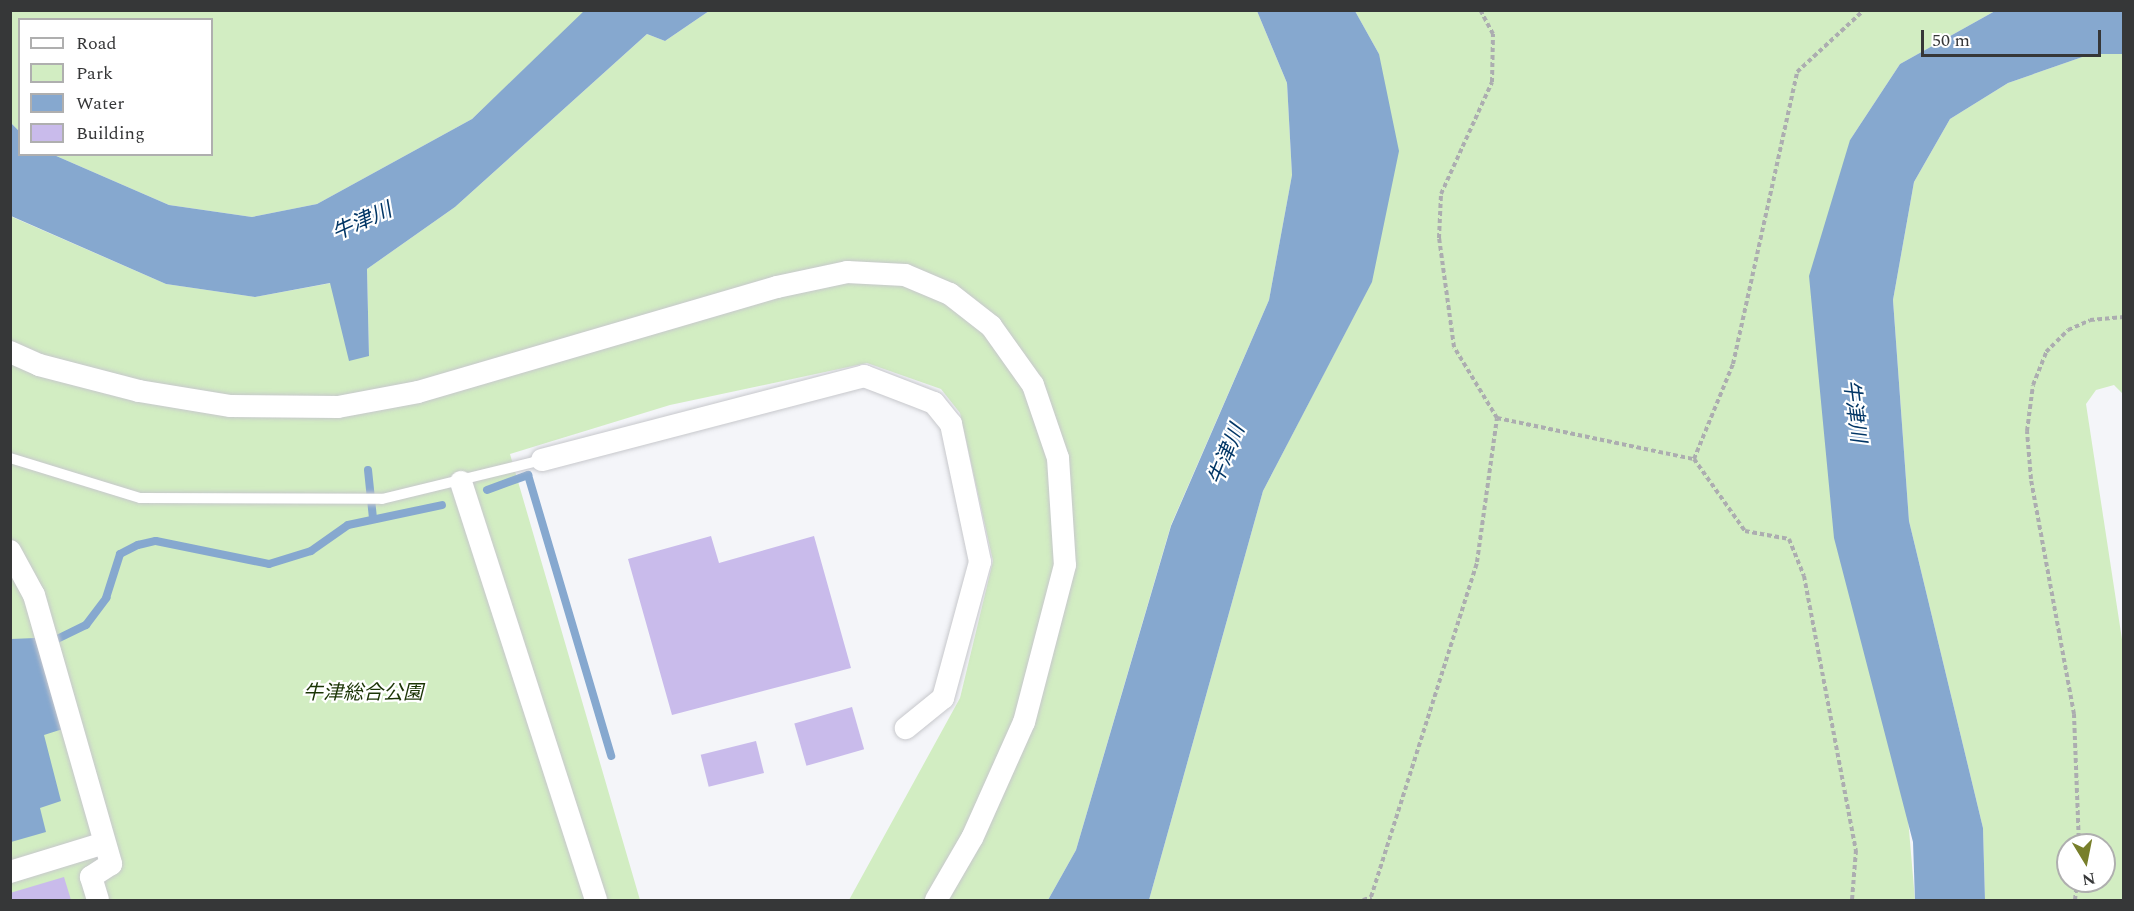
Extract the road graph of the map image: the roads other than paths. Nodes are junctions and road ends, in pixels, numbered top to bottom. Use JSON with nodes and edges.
{"nodes":[{"id":1,"x":10,"y":352,"type":"edge"},
{"id":2,"x":10,"y":458,"type":"edge"},
{"id":3,"x":542,"y":460,"type":"joint"},
{"id":4,"x":461,"y":482,"type":"junction"},
{"id":5,"x":10,"y":551,"type":"edge"},
{"id":6,"x":906,"y":728,"type":"dead end"},
{"id":7,"x":104,"y":843,"type":"junction"},
{"id":8,"x":10,"y":872,"type":"edge"},
{"id":9,"x":98,"y":900,"type":"edge"},
{"id":10,"x":596,"y":900,"type":"edge"},
{"id":11,"x":936,"y":900,"type":"edge"}],
"edges":[{"from":1,"to":11,"type":"street"},
{"from":2,"to":4,"type":"lane"},
{"from":3,"to":4,"type":"lane"},
{"from":3,"to":6,"type":"street"},
{"from":4,"to":10,"type":"street"},
{"from":5,"to":7,"type":"street"},
{"from":7,"to":8,"type":"street"},
{"from":7,"to":9,"type":"street"}]}
